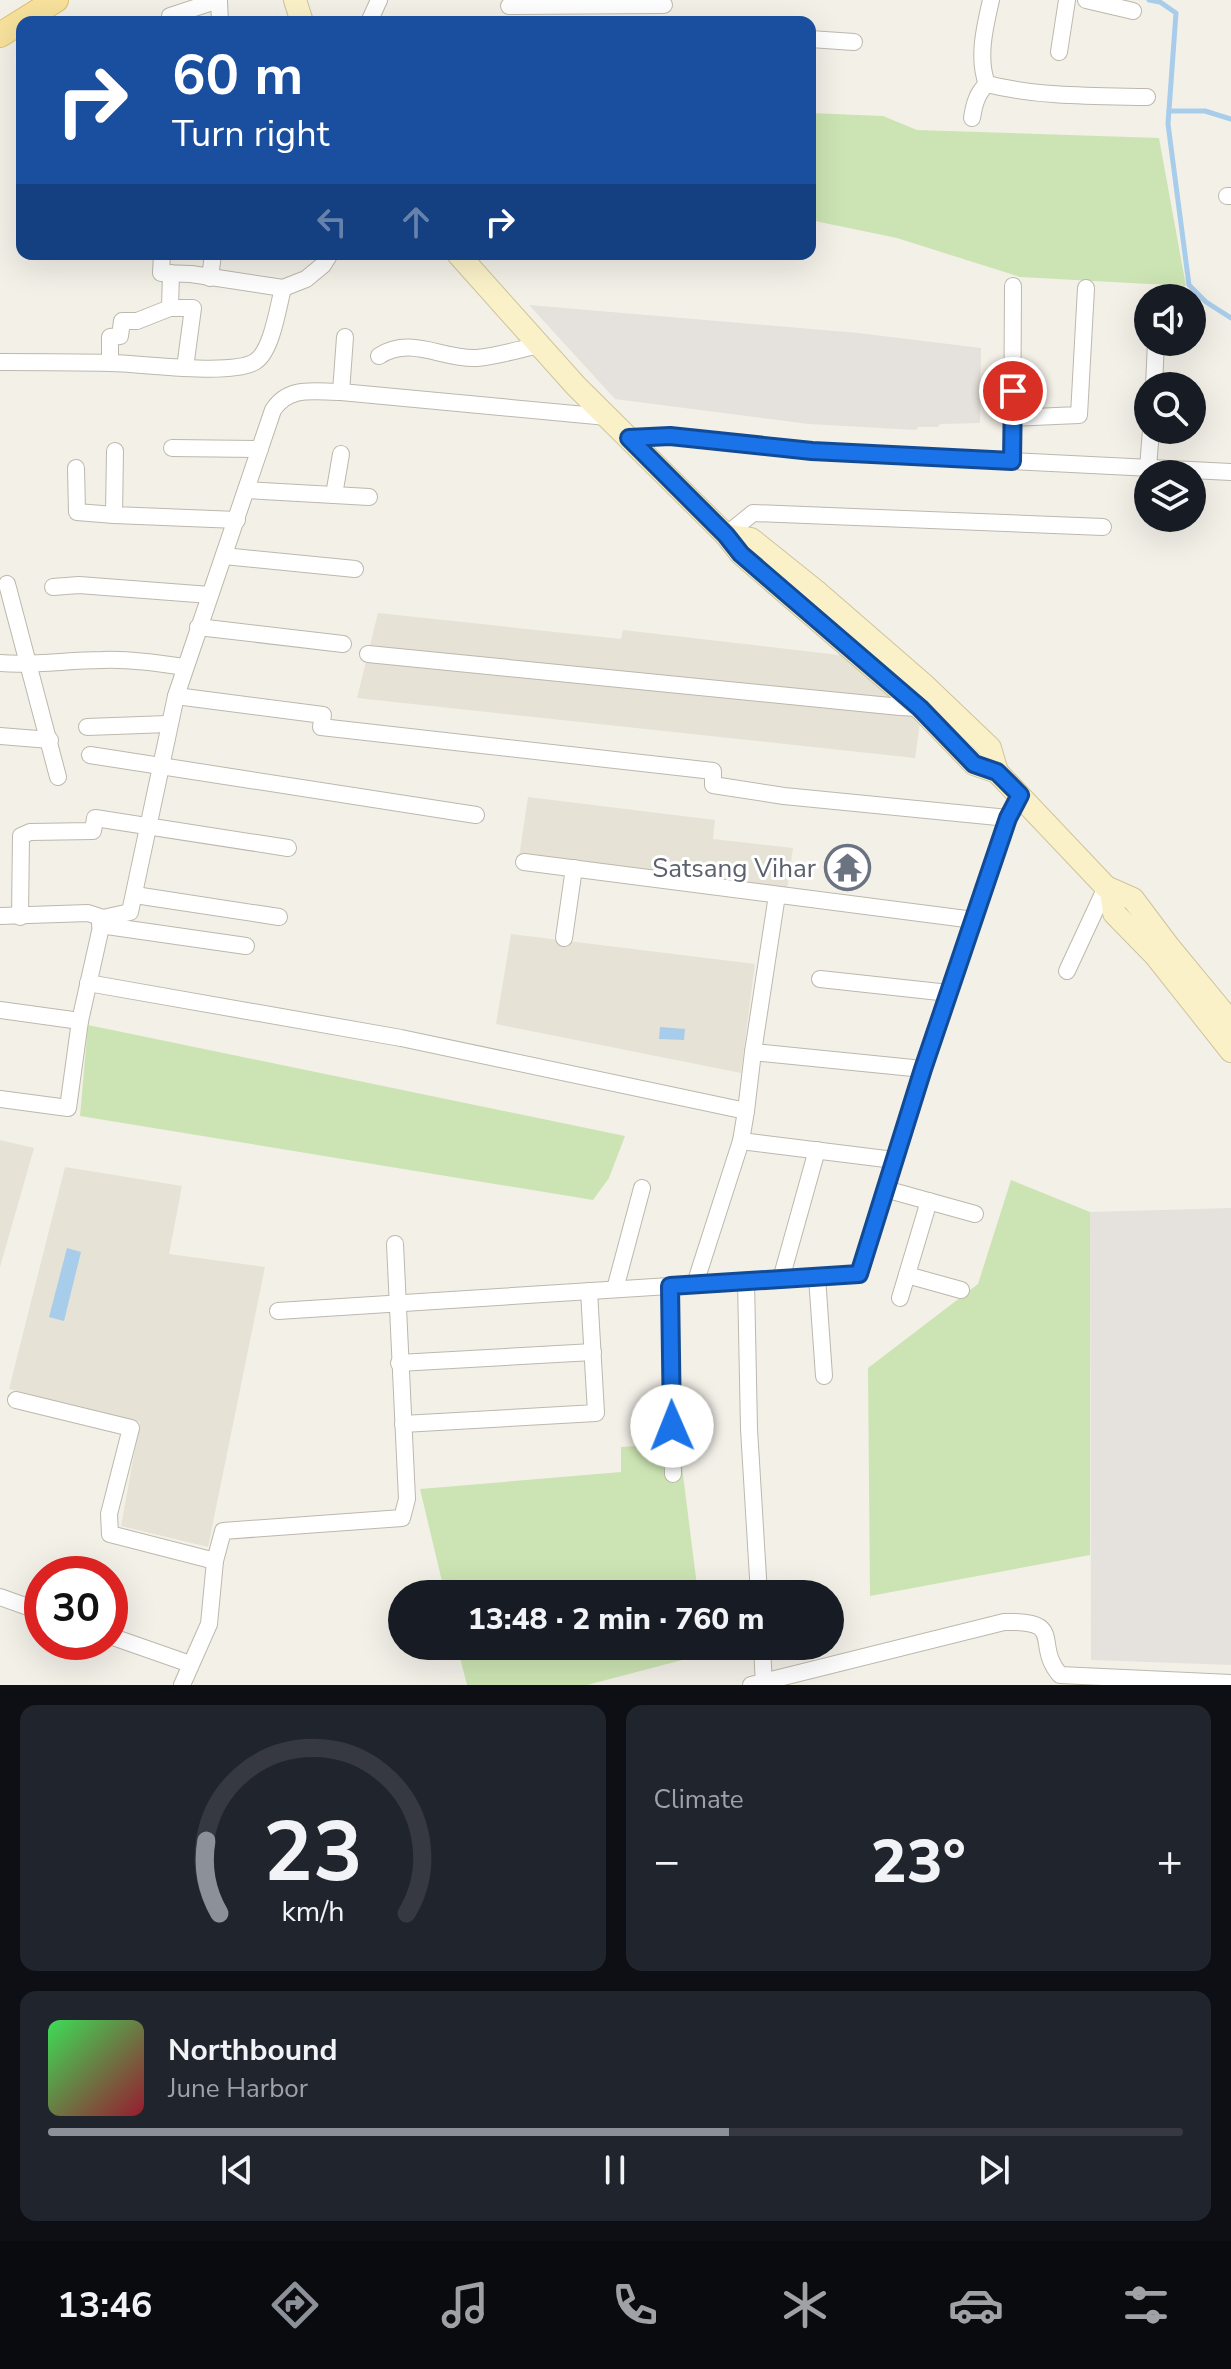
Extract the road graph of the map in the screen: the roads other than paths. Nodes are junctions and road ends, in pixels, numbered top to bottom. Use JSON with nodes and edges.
{"nodes":[{"id":1,"x":56,"y":0,"type":"edge"},
{"id":2,"x":991,"y":0,"type":"edge"},
{"id":3,"x":1067,"y":0,"type":"edge"},
{"id":4,"x":1086,"y":0,"type":"edge"},
{"id":5,"x":219,"y":1,"type":"edge"},
{"id":6,"x":664,"y":2,"type":"edge"},
{"id":7,"x":509,"y":6,"type":"dead end"},
{"id":8,"x":1133,"y":11,"type":"dead end"},
{"id":9,"x":30,"y":16,"type":"edge"},
{"id":10,"x":170,"y":16,"type":"edge"},
{"id":11,"x":816,"y":39,"type":"edge"},
{"id":12,"x":854,"y":42,"type":"dead end"},
{"id":13,"x":1059,"y":52,"type":"dead end"},
{"id":14,"x":987,"y":84,"type":"junction"},
{"id":15,"x":1147,"y":97,"type":"dead end"},
{"id":16,"x":972,"y":118,"type":"dead end"},
{"id":17,"x":162,"y":260,"type":"edge"},
{"id":18,"x":212,"y":260,"type":"edge"},
{"id":19,"x":326,"y":260,"type":"edge"},
{"id":20,"x":463,"y":260,"type":"edge"},
{"id":21,"x":171,"y":273,"type":"junction"},
{"id":22,"x":210,"y":278,"type":"junction"},
{"id":23,"x":1013,"y":286,"type":"dead end"},
{"id":24,"x":283,"y":288,"type":"junction"},
{"id":25,"x":1086,"y":288,"type":"dead end"},
{"id":26,"x":170,"y":308,"type":"junction"},
{"id":27,"x":345,"y":337,"type":"dead end"},
{"id":28,"x":540,"y":345,"type":"junction"},
{"id":29,"x":379,"y":356,"type":"dead end"},
{"id":30,"x":0,"y":362,"type":"edge"},
{"id":31,"x":110,"y":362,"type":"junction"},
{"id":32,"x":185,"y":368,"type":"junction"},
{"id":33,"x":341,"y":392,"type":"junction"},
{"id":34,"x":607,"y":417,"type":"junction"},
{"id":35,"x":1013,"y":418,"type":"junction"},
{"id":36,"x":629,"y":438,"type":"junction"},
{"id":37,"x":172,"y":448,"type":"dead end"},
{"id":38,"x":260,"y":449,"type":"junction"},
{"id":39,"x":115,"y":451,"type":"dead end"},
{"id":40,"x":341,"y":454,"type":"dead end"},
{"id":41,"x":1012,"y":461,"type":"junction"},
{"id":42,"x":1134,"y":467,"type":"edge"},
{"id":43,"x":1206,"y":467,"type":"edge"},
{"id":44,"x":1231,"y":467,"type":"edge"},
{"id":45,"x":76,"y":468,"type":"dead end"},
{"id":46,"x":247,"y":490,"type":"junction"},
{"id":47,"x":334,"y":495,"type":"junction"},
{"id":48,"x":369,"y":497,"type":"dead end"},
{"id":49,"x":114,"y":515,"type":"junction"},
{"id":50,"x":237,"y":520,"type":"junction"},
{"id":51,"x":1103,"y":527,"type":"dead end"},
{"id":52,"x":726,"y":535,"type":"junction"},
{"id":53,"x":224,"y":556,"type":"junction"},
{"id":54,"x":355,"y":569,"type":"dead end"},
{"id":55,"x":7,"y":584,"type":"dead end"},
{"id":56,"x":53,"y":587,"type":"dead end"},
{"id":57,"x":210,"y":595,"type":"junction"},
{"id":58,"x":198,"y":627,"type":"junction"},
{"id":59,"x":343,"y":644,"type":"dead end"},
{"id":60,"x":368,"y":654,"type":"dead end"},
{"id":61,"x":0,"y":663,"type":"edge"},
{"id":62,"x":30,"y":666,"type":"junction"},
{"id":63,"x":184,"y":667,"type":"junction"},
{"id":64,"x":176,"y":696,"type":"junction"},
{"id":65,"x":927,"y":701,"type":"junction"},
{"id":66,"x":168,"y":724,"type":"junction"},
{"id":67,"x":87,"y":727,"type":"dead end"},
{"id":68,"x":0,"y":736,"type":"edge"},
{"id":69,"x":50,"y":740,"type":"junction"},
{"id":70,"x":90,"y":755,"type":"dead end"},
{"id":71,"x":159,"y":766,"type":"junction"},
{"id":72,"x":58,"y":777,"type":"dead end"},
{"id":73,"x":1020,"y":795,"type":"junction"},
{"id":74,"x":476,"y":815,"type":"dead end"},
{"id":75,"x":1008,"y":818,"type":"junction"},
{"id":76,"x":148,"y":827,"type":"junction"},
{"id":77,"x":288,"y":848,"type":"dead end"},
{"id":78,"x":524,"y":862,"type":"dead end"},
{"id":79,"x":574,"y":868,"type":"junction"},
{"id":80,"x":1109,"y":888,"type":"junction"},
{"id":81,"x":135,"y":895,"type":"junction"},
{"id":82,"x":777,"y":895,"type":"junction"},
{"id":83,"x":0,"y":916,"type":"edge"},
{"id":84,"x":20,"y":917,"type":"junction"},
{"id":85,"x":279,"y":917,"type":"dead end"},
{"id":86,"x":974,"y":920,"type":"junction"},
{"id":87,"x":102,"y":922,"type":"junction"},
{"id":88,"x":564,"y":938,"type":"dead end"},
{"id":89,"x":246,"y":946,"type":"dead end"},
{"id":90,"x":1067,"y":971,"type":"dead end"},
{"id":91,"x":820,"y":979,"type":"dead end"},
{"id":92,"x":88,"y":983,"type":"junction"},
{"id":93,"x":949,"y":993,"type":"junction"},
{"id":94,"x":0,"y":1010,"type":"edge"},
{"id":95,"x":80,"y":1021,"type":"junction"},
{"id":96,"x":1231,"y":1022,"type":"edge"},
{"id":97,"x":1231,"y":1051,"type":"edge"},
{"id":98,"x":753,"y":1052,"type":"junction"},
{"id":99,"x":923,"y":1069,"type":"junction"},
{"id":100,"x":0,"y":1099,"type":"edge"},
{"id":101,"x":746,"y":1111,"type":"junction"},
{"id":102,"x":741,"y":1141,"type":"junction"},
{"id":103,"x":817,"y":1150,"type":"junction"},
{"id":104,"x":894,"y":1160,"type":"junction"},
{"id":105,"x":642,"y":1188,"type":"dead end"},
{"id":106,"x":885,"y":1189,"type":"junction"},
{"id":107,"x":929,"y":1201,"type":"junction"},
{"id":108,"x":975,"y":1214,"type":"dead end"},
{"id":109,"x":395,"y":1244,"type":"dead end"},
{"id":110,"x":907,"y":1275,"type":"junction"},
{"id":111,"x":817,"y":1277,"type":"junction"},
{"id":112,"x":781,"y":1279,"type":"junction"},
{"id":113,"x":746,"y":1281,"type":"junction"},
{"id":114,"x":695,"y":1284,"type":"junction"},
{"id":115,"x":670,"y":1286,"type":"junction"},
{"id":116,"x":615,"y":1289,"type":"junction"},
{"id":117,"x":961,"y":1290,"type":"dead end"},
{"id":118,"x":589,"y":1291,"type":"junction"},
{"id":119,"x":900,"y":1298,"type":"dead end"},
{"id":120,"x":396,"y":1303,"type":"junction"},
{"id":121,"x":278,"y":1311,"type":"dead end"},
{"id":122,"x":593,"y":1352,"type":"junction"},
{"id":123,"x":399,"y":1363,"type":"junction"},
{"id":124,"x":824,"y":1376,"type":"dead end"},
{"id":125,"x":16,"y":1400,"type":"dead end"},
{"id":126,"x":403,"y":1424,"type":"junction"},
{"id":127,"x":673,"y":1474,"type":"dead end"},
{"id":128,"x":215,"y":1561,"type":"junction"},
{"id":129,"x":758,"y":1580,"type":"edge"},
{"id":130,"x":0,"y":1597,"type":"edge"},
{"id":131,"x":24,"y":1606,"type":"edge"},
{"id":132,"x":128,"y":1642,"type":"edge"},
{"id":133,"x":761,"y":1660,"type":"edge"},
{"id":134,"x":190,"y":1664,"type":"junction"},
{"id":135,"x":1125,"y":1682,"type":"edge"},
{"id":136,"x":1206,"y":1683,"type":"edge"},
{"id":137,"x":1231,"y":1683,"type":"edge"},
{"id":138,"x":760,"y":1684,"type":"edge"},
{"id":139,"x":182,"y":1685,"type":"edge"}],
"edges":[{"from":1,"to":9,"type":"main road"},
{"from":2,"to":14,"type":"street"},
{"from":3,"to":13,"type":"street"},
{"from":4,"to":8,"type":"street"},
{"from":5,"to":10,"type":"street"},
{"from":6,"to":7,"type":"street"},
{"from":11,"to":12,"type":"street"},
{"from":14,"to":15,"type":"street"},
{"from":14,"to":16,"type":"street"},
{"from":17,"to":21,"type":"street"},
{"from":18,"to":22,"type":"street"},
{"from":19,"to":24,"type":"street"},
{"from":20,"to":28,"type":"main road"},
{"from":21,"to":22,"type":"street"},
{"from":21,"to":26,"type":"street"},
{"from":22,"to":24,"type":"street"},
{"from":23,"to":35,"type":"street"},
{"from":24,"to":32,"type":"street"},
{"from":25,"to":35,"type":"street"},
{"from":26,"to":31,"type":"street"},
{"from":26,"to":32,"type":"street"},
{"from":27,"to":33,"type":"street"},
{"from":28,"to":29,"type":"street"},
{"from":28,"to":34,"type":"main road"},
{"from":30,"to":31,"type":"street"},
{"from":31,"to":32,"type":"street"},
{"from":33,"to":34,"type":"street"},
{"from":33,"to":38,"type":"street"},
{"from":34,"to":36,"type":"main road"},
{"from":35,"to":41,"type":"street"},
{"from":36,"to":41,"type":"street"},
{"from":36,"to":52,"type":"main road"},
{"from":37,"to":38,"type":"street"},
{"from":38,"to":46,"type":"street"},
{"from":39,"to":49,"type":"street"},
{"from":40,"to":47,"type":"street"},
{"from":41,"to":42,"type":"street"},
{"from":43,"to":44,"type":"street"},
{"from":45,"to":49,"type":"street"},
{"from":46,"to":47,"type":"street"},
{"from":46,"to":50,"type":"street"},
{"from":47,"to":48,"type":"street"},
{"from":49,"to":50,"type":"street"},
{"from":50,"to":53,"type":"street"},
{"from":51,"to":52,"type":"street"},
{"from":52,"to":65,"type":"main road"},
{"from":53,"to":54,"type":"street"},
{"from":53,"to":57,"type":"street"},
{"from":55,"to":62,"type":"street"},
{"from":56,"to":57,"type":"street"},
{"from":57,"to":58,"type":"street"},
{"from":58,"to":59,"type":"street"},
{"from":58,"to":63,"type":"street"},
{"from":60,"to":65,"type":"street"},
{"from":61,"to":62,"type":"street"},
{"from":62,"to":63,"type":"street"},
{"from":62,"to":69,"type":"street"},
{"from":63,"to":64,"type":"street"},
{"from":64,"to":66,"type":"street"},
{"from":64,"to":75,"type":"street"},
{"from":65,"to":73,"type":"main road"},
{"from":66,"to":67,"type":"street"},
{"from":66,"to":71,"type":"street"},
{"from":68,"to":69,"type":"street"},
{"from":69,"to":72,"type":"street"},
{"from":70,"to":71,"type":"street"},
{"from":71,"to":74,"type":"street"},
{"from":71,"to":76,"type":"street"},
{"from":73,"to":75,"type":"street"},
{"from":73,"to":80,"type":"main road"},
{"from":75,"to":86,"type":"street"},
{"from":76,"to":77,"type":"street"},
{"from":76,"to":81,"type":"street"},
{"from":76,"to":84,"type":"street"},
{"from":78,"to":79,"type":"street"},
{"from":79,"to":82,"type":"street"},
{"from":79,"to":88,"type":"street"},
{"from":80,"to":90,"type":"street"},
{"from":80,"to":96,"type":"main road"},
{"from":80,"to":97,"type":"main road"},
{"from":81,"to":85,"type":"street"},
{"from":81,"to":87,"type":"street"},
{"from":82,"to":86,"type":"street"},
{"from":82,"to":98,"type":"street"},
{"from":83,"to":84,"type":"street"},
{"from":84,"to":87,"type":"street"},
{"from":86,"to":93,"type":"street"},
{"from":87,"to":89,"type":"street"},
{"from":87,"to":92,"type":"street"},
{"from":91,"to":93,"type":"street"},
{"from":92,"to":95,"type":"street"},
{"from":92,"to":101,"type":"street"},
{"from":93,"to":99,"type":"street"},
{"from":94,"to":95,"type":"street"},
{"from":95,"to":100,"type":"street"},
{"from":98,"to":99,"type":"street"},
{"from":98,"to":101,"type":"street"},
{"from":99,"to":104,"type":"street"},
{"from":101,"to":102,"type":"street"},
{"from":102,"to":103,"type":"street"},
{"from":102,"to":114,"type":"street"},
{"from":103,"to":104,"type":"street"},
{"from":103,"to":112,"type":"street"},
{"from":104,"to":106,"type":"street"},
{"from":105,"to":116,"type":"street"},
{"from":106,"to":107,"type":"street"},
{"from":106,"to":111,"type":"street"},
{"from":107,"to":108,"type":"street"},
{"from":107,"to":110,"type":"street"},
{"from":109,"to":120,"type":"street"},
{"from":110,"to":117,"type":"street"},
{"from":110,"to":119,"type":"street"},
{"from":111,"to":112,"type":"street"},
{"from":111,"to":124,"type":"street"},
{"from":112,"to":113,"type":"street"},
{"from":113,"to":114,"type":"street"},
{"from":113,"to":129,"type":"street"},
{"from":114,"to":115,"type":"street"},
{"from":115,"to":116,"type":"street"},
{"from":115,"to":127,"type":"street"},
{"from":116,"to":118,"type":"street"},
{"from":118,"to":120,"type":"street"},
{"from":118,"to":122,"type":"street"},
{"from":120,"to":121,"type":"street"},
{"from":120,"to":123,"type":"street"},
{"from":122,"to":123,"type":"street"},
{"from":122,"to":126,"type":"street"},
{"from":123,"to":126,"type":"street"},
{"from":125,"to":128,"type":"street"},
{"from":126,"to":128,"type":"street"},
{"from":128,"to":134,"type":"street"},
{"from":130,"to":131,"type":"street"},
{"from":132,"to":134,"type":"street"},
{"from":133,"to":138,"type":"street"},
{"from":134,"to":139,"type":"street"},
{"from":135,"to":136,"type":"street"},
{"from":135,"to":138,"type":"street"},
{"from":136,"to":137,"type":"street"}]}
